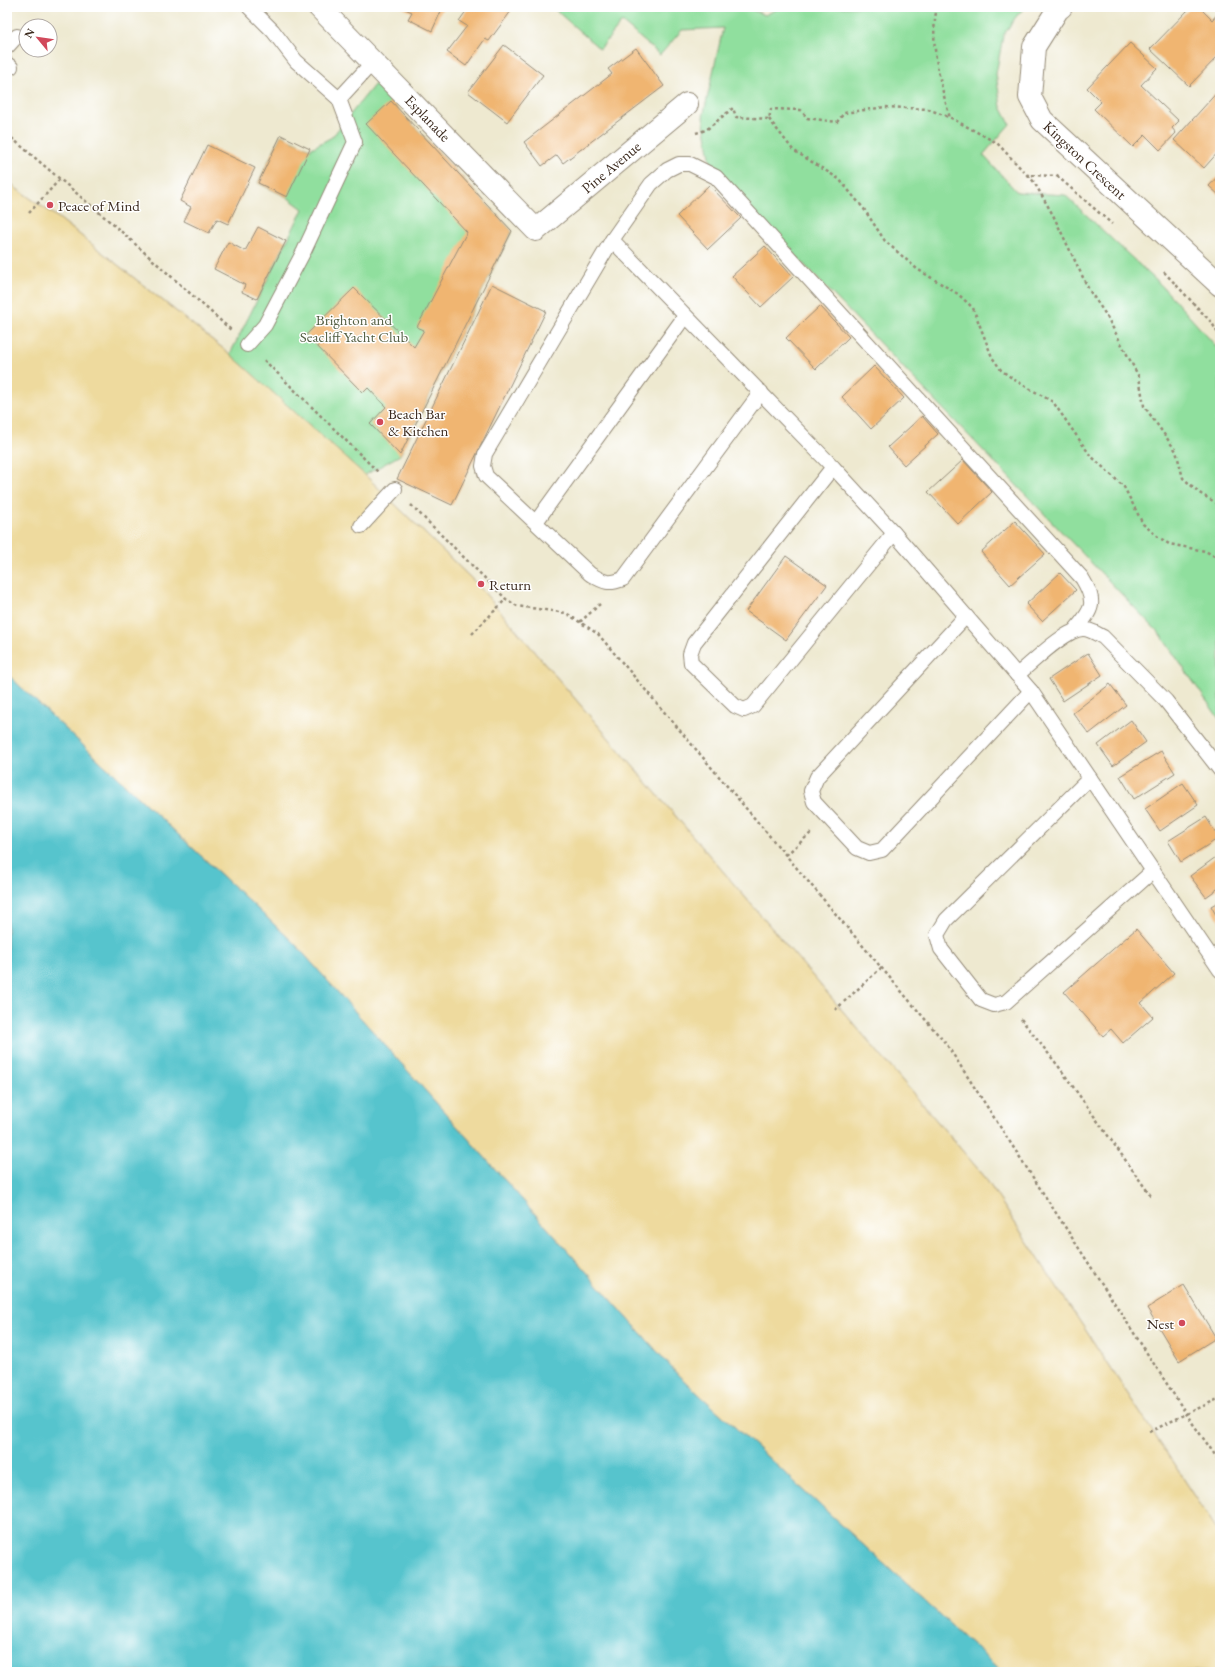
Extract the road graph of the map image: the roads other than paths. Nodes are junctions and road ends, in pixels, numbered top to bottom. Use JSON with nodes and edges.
{"nodes":[{"id":1,"x":249,"y":7,"type":"edge"},
{"id":2,"x":319,"y":7,"type":"edge"},
{"id":3,"x":1061,"y":7,"type":"edge"},
{"id":4,"x":17,"y":36,"type":"dead end"},
{"id":5,"x":7,"y":47,"type":"edge"},
{"id":6,"x":374,"y":62,"type":"junction"},
{"id":7,"x":339,"y":98,"type":"junction"},
{"id":8,"x":686,"y":104,"type":"dead end"},
{"id":9,"x":536,"y":230,"type":"joint"},
{"id":10,"x":612,"y":240,"type":"junction"},
{"id":11,"x":1220,"y":286,"type":"edge"},
{"id":12,"x":685,"y":316,"type":"junction"},
{"id":13,"x":247,"y":345,"type":"road end"},
{"id":14,"x":760,"y":392,"type":"junction"},
{"id":15,"x":833,"y":467,"type":"junction"},
{"id":16,"x":395,"y":489,"type":"road end"},
{"id":17,"x":536,"y":522,"type":"junction"},
{"id":18,"x":361,"y":526,"type":"dead end"},
{"id":19,"x":894,"y":532,"type":"junction"},
{"id":20,"x":966,"y":616,"type":"junction"},
{"id":21,"x":1075,"y":630,"type":"junction"},
{"id":22,"x":1017,"y":676,"type":"junction"},
{"id":23,"x":1032,"y":691,"type":"junction"},
{"id":24,"x":1220,"y":770,"type":"edge"},
{"id":25,"x":1090,"y":778,"type":"junction"},
{"id":26,"x":1153,"y":871,"type":"junction"},
{"id":27,"x":1220,"y":970,"type":"edge"}],
"edges":[{"from":1,"to":7,"type":"lane"},
{"from":2,"to":6,"type":"street","name":"Esplanade"},
{"from":3,"to":11,"type":"street","name":"Kingston Crescent"},
{"from":4,"to":5,"type":"lane"},
{"from":6,"to":7,"type":"lane"},
{"from":6,"to":9,"type":"street","name":"Esplanade"},
{"from":7,"to":13,"type":"lane"},
{"from":8,"to":9,"type":"street","name":"Pine Avenue"},
{"from":10,"to":12,"type":"lane"},
{"from":10,"to":17,"type":"lane"},
{"from":10,"to":21,"type":"lane"},
{"from":12,"to":14,"type":"lane"},
{"from":12,"to":17,"type":"lane"},
{"from":14,"to":15,"type":"lane"},
{"from":14,"to":17,"type":"lane"},
{"from":15,"to":19,"type":"lane"},
{"from":15,"to":19,"type":"lane"},
{"from":16,"to":18,"type":"lane"},
{"from":19,"to":20,"type":"lane"},
{"from":20,"to":22,"type":"lane"},
{"from":20,"to":23,"type":"lane"},
{"from":21,"to":22,"type":"lane"},
{"from":21,"to":24,"type":"lane"},
{"from":22,"to":23,"type":"lane"},
{"from":23,"to":25,"type":"lane"},
{"from":25,"to":26,"type":"lane"},
{"from":25,"to":26,"type":"lane"},
{"from":26,"to":27,"type":"lane"}]}
